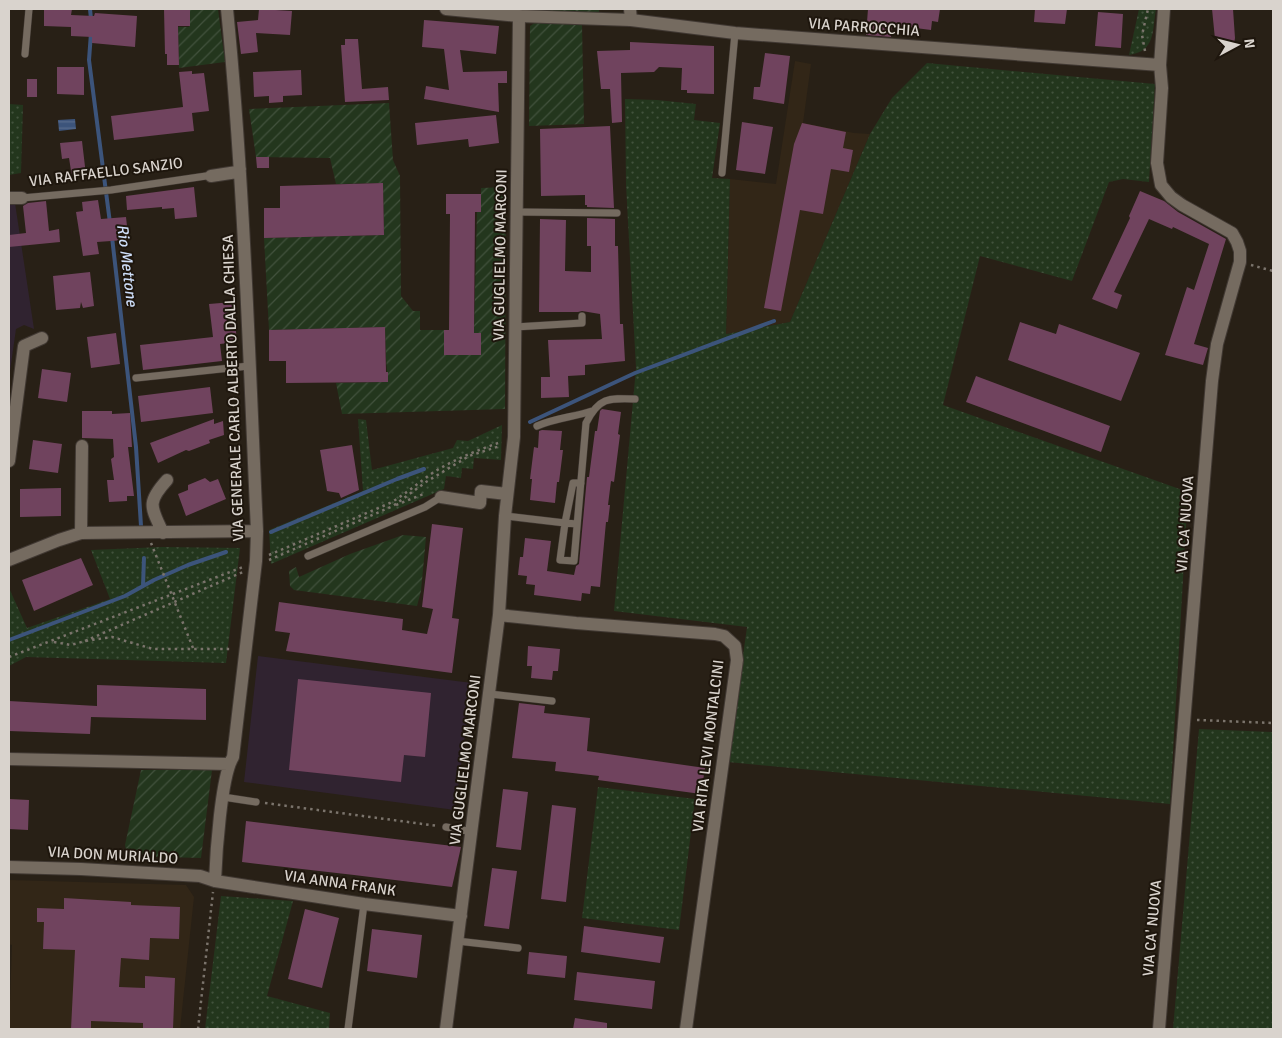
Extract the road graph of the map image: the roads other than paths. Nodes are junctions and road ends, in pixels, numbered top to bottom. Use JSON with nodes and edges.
{"nodes":[{"id":1,"x":29,"y":9,"type":"edge"},
{"id":2,"x":227,"y":9,"type":"edge"},
{"id":3,"x":446,"y":9,"type":"edge"},
{"id":4,"x":1164,"y":9,"type":"edge"},
{"id":5,"x":630,"y":14,"type":"edge"},
{"id":6,"x":519,"y":16,"type":"junction"},
{"id":7,"x":735,"y":33,"type":"junction"},
{"id":8,"x":25,"y":54,"type":"dead end"},
{"id":9,"x":1160,"y":65,"type":"junction"},
{"id":10,"x":240,"y":169,"type":"junction"},
{"id":11,"x":722,"y":172,"type":"dead end"},
{"id":12,"x":209,"y":176,"type":"joint"},
{"id":13,"x":9,"y":198,"type":"edge"},
{"id":14,"x":22,"y":198,"type":"joint"},
{"id":15,"x":518,"y":212,"type":"junction"},
{"id":16,"x":617,"y":213,"type":"dead end"},
{"id":17,"x":582,"y":316,"type":"dead end"},
{"id":18,"x":515,"y":327,"type":"junction"},
{"id":19,"x":42,"y":338,"type":"dead end"},
{"id":20,"x":249,"y":366,"type":"junction"},
{"id":21,"x":136,"y":378,"type":"dead end"},
{"id":22,"x":635,"y":399,"type":"dead end"},
{"id":23,"x":592,"y":411,"type":"junction"},
{"id":24,"x":537,"y":426,"type":"dead end"},
{"id":25,"x":82,"y":446,"type":"dead end"},
{"id":26,"x":9,"y":461,"type":"edge"},
{"id":27,"x":167,"y":480,"type":"dead end"},
{"id":28,"x":581,"y":483,"type":"junction"},
{"id":29,"x":507,"y":494,"type":"junction"},
{"id":30,"x":441,"y":497,"type":"joint"},
{"id":31,"x":505,"y":516,"type":"junction"},
{"id":32,"x":565,"y":523,"type":"junction"},
{"id":33,"x":577,"y":524,"type":"junction"},
{"id":34,"x":257,"y":531,"type":"junction"},
{"id":35,"x":81,"y":533,"type":"junction"},
{"id":36,"x":163,"y":533,"type":"junction"},
{"id":37,"x":308,"y":556,"type":"dead end"},
{"id":38,"x":9,"y":560,"type":"edge"},
{"id":39,"x":499,"y":615,"type":"junction"},
{"id":40,"x":490,"y":694,"type":"junction"},
{"id":41,"x":552,"y":701,"type":"dead end"},
{"id":42,"x":9,"y":760,"type":"edge"},
{"id":43,"x":228,"y":764,"type":"junction"},
{"id":44,"x":223,"y":797,"type":"junction"},
{"id":45,"x":256,"y":802,"type":"road end"},
{"id":46,"x":446,"y":827,"type":"road end"},
{"id":47,"x":472,"y":832,"type":"junction"},
{"id":48,"x":9,"y":867,"type":"edge"},
{"id":49,"x":215,"y":881,"type":"junction"},
{"id":50,"x":364,"y":904,"type":"junction"},
{"id":51,"x":461,"y":916,"type":"junction"},
{"id":52,"x":457,"y":942,"type":"junction"},
{"id":53,"x":518,"y":948,"type":"dead end"},
{"id":54,"x":348,"y":1029,"type":"edge"},
{"id":55,"x":446,"y":1029,"type":"edge"},
{"id":56,"x":686,"y":1029,"type":"edge"},
{"id":57,"x":1159,"y":1029,"type":"edge"}],
"edges":[{"from":1,"to":8,"type":"lane"},
{"from":2,"to":10,"type":"street","name":"VIA GENERALE CARLO ALBERTO DALLA CHIESA"},
{"from":3,"to":6,"type":"street","name":"VIA PARROCCHIA"},
{"from":4,"to":9,"type":"street","name":"VIA CA' NUOVA"},
{"from":5,"to":6,"type":"street","name":"VIA PARROCCHIA"},
{"from":5,"to":7,"type":"street","name":"VIA PARROCCHIA"},
{"from":6,"to":15,"type":"street","name":"VIA GUGLIELMO MARCONI"},
{"from":7,"to":9,"type":"street","name":"VIA PARROCCHIA"},
{"from":7,"to":11,"type":"lane"},
{"from":9,"to":57,"type":"street","name":"VIA CA' NUOVA"},
{"from":10,"to":12,"type":"street","name":"VIA RAFFAELLO SANZIO"},
{"from":10,"to":20,"type":"street","name":"VIA GENERALE CARLO ALBERTO DALLA CHIESA"},
{"from":12,"to":14,"type":"lane","name":"VIA RAFFAELLO SANZIO"},
{"from":13,"to":14,"type":"street","name":"VIA RAFFAELLO SANZIO"},
{"from":15,"to":16,"type":"lane"},
{"from":15,"to":18,"type":"street","name":"VIA GUGLIELMO MARCONI"},
{"from":17,"to":18,"type":"lane"},
{"from":18,"to":29,"type":"street","name":"VIA GUGLIELMO MARCONI"},
{"from":19,"to":26,"type":"street"},
{"from":20,"to":21,"type":"lane"},
{"from":20,"to":34,"type":"street","name":"VIA GENERALE CARLO ALBERTO DALLA CHIESA"},
{"from":22,"to":23,"type":"lane"},
{"from":23,"to":24,"type":"lane"},
{"from":23,"to":28,"type":"lane"},
{"from":25,"to":35,"type":"street"},
{"from":27,"to":36,"type":"street"},
{"from":28,"to":32,"type":"lane"},
{"from":28,"to":33,"type":"lane"},
{"from":29,"to":30,"type":"street"},
{"from":29,"to":31,"type":"street","name":"VIA GUGLIELMO MARCONI"},
{"from":30,"to":37,"type":"lane"},
{"from":31,"to":32,"type":"lane"},
{"from":31,"to":39,"type":"street","name":"VIA GUGLIELMO MARCONI"},
{"from":32,"to":33,"type":"lane"},
{"from":32,"to":33,"type":"lane"},
{"from":34,"to":36,"type":"street"},
{"from":34,"to":43,"type":"street","name":"VIA GENERALE CARLO ALBERTO DALLA CHIESA"},
{"from":35,"to":36,"type":"street"},
{"from":35,"to":38,"type":"street"},
{"from":39,"to":40,"type":"street","name":"VIA GUGLIELMO MARCONI"},
{"from":39,"to":56,"type":"street","name":"VIA RITA LEVI MONTALCINI"},
{"from":40,"to":41,"type":"lane"},
{"from":40,"to":47,"type":"street","name":"VIA GUGLIELMO MARCONI"},
{"from":42,"to":43,"type":"street"},
{"from":43,"to":44,"type":"street","name":"VIA GENERALE CARLO ALBERTO DALLA CHIESA"},
{"from":44,"to":45,"type":"lane"},
{"from":44,"to":49,"type":"street","name":"VIA GENERALE CARLO ALBERTO DALLA CHIESA"},
{"from":46,"to":47,"type":"lane"},
{"from":47,"to":51,"type":"street","name":"VIA GUGLIELMO MARCONI"},
{"from":48,"to":49,"type":"street","name":"VIA DON MURIALDO"},
{"from":49,"to":50,"type":"street","name":"VIA ANNA FRANK"},
{"from":50,"to":51,"type":"street","name":"VIA ANNA FRANK"},
{"from":50,"to":54,"type":"lane"},
{"from":51,"to":52,"type":"street","name":"VIA GUGLIELMO MARCONI"},
{"from":52,"to":53,"type":"lane"},
{"from":52,"to":55,"type":"street","name":"VIA GUGLIELMO MARCONI"}]}
